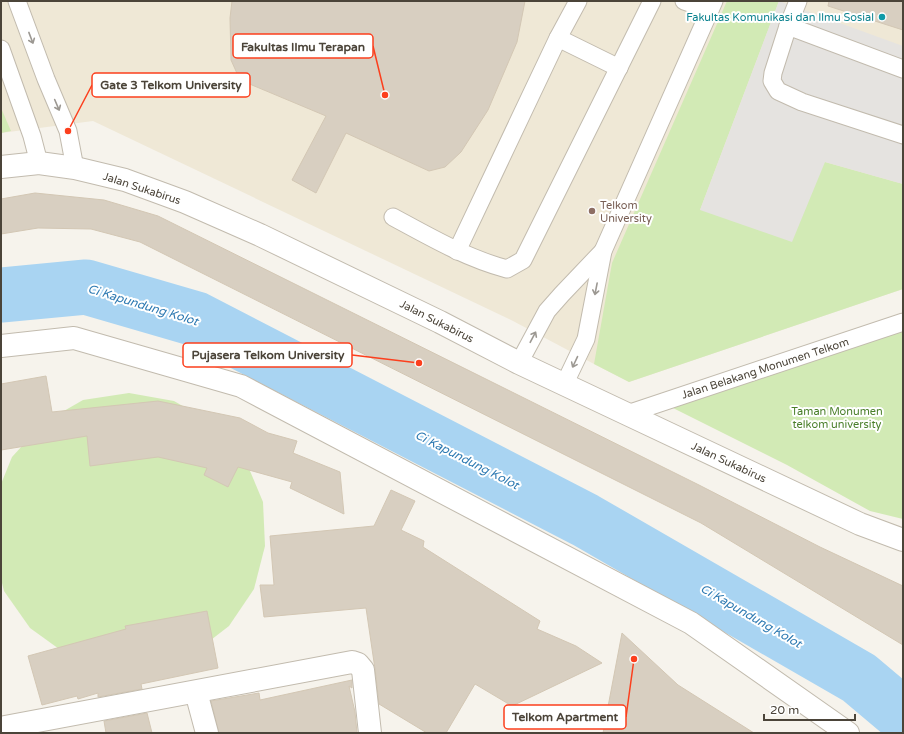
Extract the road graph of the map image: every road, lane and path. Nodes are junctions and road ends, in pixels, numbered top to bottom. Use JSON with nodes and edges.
{"nodes":[{"id":1,"x":17,"y":1,"type":"edge"},
{"id":2,"x":578,"y":1,"type":"edge"},
{"id":3,"x":652,"y":1,"type":"edge"},
{"id":4,"x":684,"y":1,"type":"edge"},
{"id":5,"x":798,"y":1,"type":"edge"},
{"id":6,"x":712,"y":6,"type":"edge"},
{"id":7,"x":788,"y":26,"type":"junction"},
{"id":8,"x":558,"y":38,"type":"junction"},
{"id":9,"x":1,"y":49,"type":"edge"},
{"id":10,"x":619,"y":68,"type":"junction"},
{"id":11,"x":903,"y":69,"type":"edge"},
{"id":12,"x":903,"y":135,"type":"edge"},
{"id":13,"x":38,"y":163,"type":"junction"},
{"id":14,"x":1,"y":167,"type":"edge"},
{"id":15,"x":75,"y":168,"type":"junction"},
{"id":16,"x":393,"y":217,"type":"dead end"},
{"id":17,"x":457,"y":251,"type":"junction"},
{"id":18,"x":603,"y":251,"type":"junction"},
{"id":19,"x":903,"y":322,"type":"edge"},
{"id":20,"x":1,"y":346,"type":"edge"},
{"id":21,"x":519,"y":363,"type":"junction"},
{"id":22,"x":564,"y":385,"type":"junction"},
{"id":23,"x":627,"y":414,"type":"junction"},
{"id":24,"x":860,"y":524,"type":"junction"},
{"id":25,"x":903,"y":540,"type":"edge"},
{"id":26,"x":903,"y":552,"type":"edge"},
{"id":27,"x":196,"y":692,"type":"junction"},
{"id":28,"x":1,"y":731,"type":"edge"},
{"id":29,"x":207,"y":733,"type":"edge"},
{"id":30,"x":370,"y":733,"type":"edge"},
{"id":31,"x":848,"y":733,"type":"edge"}],
"edges":[{"from":1,"to":15,"type":"lane","one_way":true},
{"from":2,"to":8,"type":"lane"},
{"from":3,"to":10,"type":"lane"},
{"from":4,"to":6,"type":"lane"},
{"from":5,"to":7,"type":"lane"},
{"from":6,"to":18,"type":"lane"},
{"from":7,"to":11,"type":"lane"},
{"from":7,"to":12,"type":"lane"},
{"from":8,"to":10,"type":"lane"},
{"from":8,"to":17,"type":"lane"},
{"from":9,"to":13,"type":"lane"},
{"from":10,"to":17,"type":"lane"},
{"from":13,"to":14,"type":"street","name":"Jalan Sukabirus"},
{"from":13,"to":15,"type":"street","name":"Jalan Sukabirus"},
{"from":15,"to":21,"type":"street","name":"Jalan Sukabirus"},
{"from":16,"to":17,"type":"lane"},
{"from":21,"to":18,"type":"lane","one_way":true},
{"from":18,"to":22,"type":"lane","one_way":true},
{"from":19,"to":23,"type":"lane","name":"Jalan Belakang Monumen Telkom"},
{"from":20,"to":31,"type":"street"},
{"from":21,"to":22,"type":"street","name":"Jalan Sukabirus"},
{"from":22,"to":23,"type":"street","name":"Jalan Sukabirus"},
{"from":23,"to":24,"type":"street","name":"Jalan Sukabirus"},
{"from":24,"to":25,"type":"street","name":"Jalan Sukabirus"},
{"from":24,"to":26,"type":"street","name":"Jalan Sukabirus"},
{"from":27,"to":28,"type":"street"},
{"from":27,"to":29,"type":"street"},
{"from":27,"to":30,"type":"street"}]}
